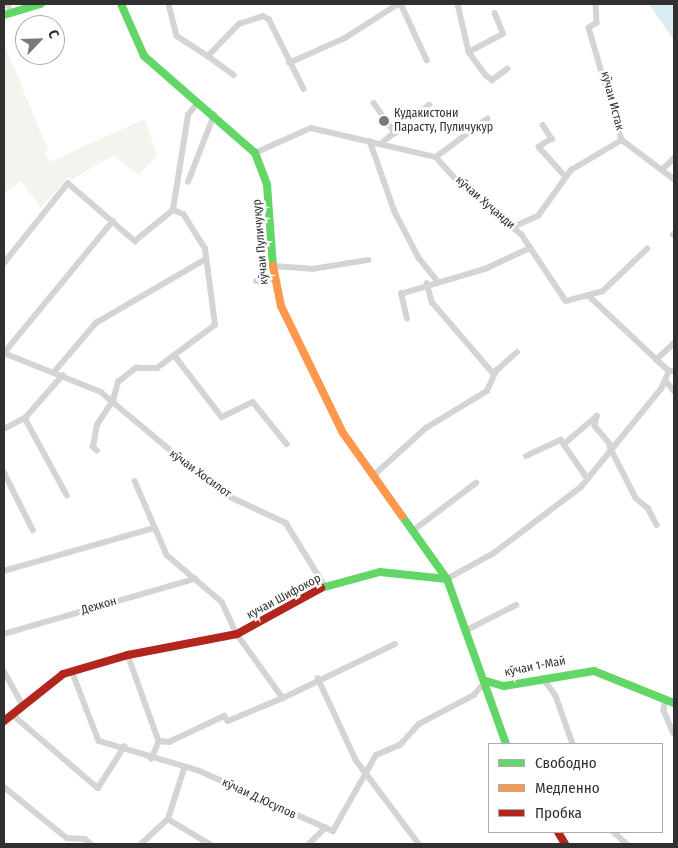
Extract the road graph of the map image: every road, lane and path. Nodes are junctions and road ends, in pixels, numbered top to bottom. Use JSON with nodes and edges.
{"nodes":[{"id":1,"x":20,"y":4,"type":"edge"},
{"id":2,"x":41,"y":4,"type":"edge"},
{"id":3,"x":122,"y":4,"type":"edge"},
{"id":4,"x":169,"y":4,"type":"edge"},
{"id":5,"x":399,"y":4,"type":"edge"},
{"id":6,"x":458,"y":4,"type":"edge"},
{"id":7,"x":596,"y":4,"type":"edge"},
{"id":8,"x":7,"y":6,"type":"edge"},
{"id":9,"x":496,"y":14,"type":"dead end"},
{"id":10,"x":4,"y":15,"type":"edge"},
{"id":11,"x":469,"y":52,"type":"junction"},
{"id":12,"x":208,"y":56,"type":"junction"},
{"id":13,"x":427,"y":60,"type":"dead end"},
{"id":14,"x":290,"y":63,"type":"junction"},
{"id":15,"x":507,"y":69,"type":"dead end"},
{"id":16,"x":234,"y":75,"type":"dead end"},
{"id":17,"x":304,"y":89,"type":"dead end"},
{"id":18,"x":374,"y":103,"type":"dead end"},
{"id":19,"x":197,"y":104,"type":"junction"},
{"id":20,"x":429,"y":105,"type":"dead end"},
{"id":21,"x":214,"y":115,"type":"junction"},
{"id":22,"x":488,"y":118,"type":"dead end"},
{"id":23,"x":543,"y":125,"type":"dead end"},
{"id":24,"x":394,"y":133,"type":"junction"},
{"id":25,"x":622,"y":140,"type":"junction"},
{"id":26,"x":370,"y":141,"type":"junction"},
{"id":27,"x":383,"y":142,"type":"junction"},
{"id":28,"x":255,"y":153,"type":"junction"},
{"id":29,"x":436,"y":157,"type":"junction"},
{"id":30,"x":674,"y":158,"type":"edge"},
{"id":31,"x":663,"y":169,"type":"junction"},
{"id":32,"x":566,"y":177,"type":"junction"},
{"id":33,"x":674,"y":179,"type":"edge"},
{"id":34,"x":188,"y":182,"type":"dead end"},
{"id":35,"x":174,"y":210,"type":"junction"},
{"id":36,"x":114,"y":221,"type":"junction"},
{"id":37,"x":513,"y":227,"type":"junction"},
{"id":38,"x":530,"y":248,"type":"junction"},
{"id":39,"x":647,"y":249,"type":"dead end"},
{"id":40,"x":206,"y":259,"type":"junction"},
{"id":41,"x":368,"y":260,"type":"dead end"},
{"id":42,"x":4,"y":263,"type":"edge"},
{"id":43,"x":273,"y":266,"type":"junction"},
{"id":44,"x":274,"y":279,"type":"junction"},
{"id":45,"x":437,"y":280,"type":"junction"},
{"id":46,"x":256,"y":281,"type":"dead end"},
{"id":47,"x":426,"y":283,"type":"junction"},
{"id":48,"x":588,"y":295,"type":"junction"},
{"id":49,"x":408,"y":319,"type":"dead end"},
{"id":50,"x":674,"y":343,"type":"edge"},
{"id":51,"x":517,"y":352,"type":"dead end"},
{"id":52,"x":4,"y":353,"type":"edge"},
{"id":53,"x":176,"y":356,"type":"junction"},
{"id":54,"x":656,"y":360,"type":"junction"},
{"id":55,"x":671,"y":371,"type":"edge"},
{"id":56,"x":54,"y":372,"type":"junction"},
{"id":57,"x":494,"y":374,"type":"junction"},
{"id":58,"x":63,"y":375,"type":"junction"},
{"id":59,"x":666,"y":381,"type":"junction"},
{"id":60,"x":674,"y":390,"type":"edge"},
{"id":61,"x":113,"y":400,"type":"junction"},
{"id":62,"x":25,"y":418,"type":"junction"},
{"id":63,"x":4,"y":429,"type":"edge"},
{"id":64,"x":287,"y":444,"type":"dead end"},
{"id":65,"x":564,"y":444,"type":"junction"},
{"id":66,"x":610,"y":446,"type":"junction"},
{"id":67,"x":97,"y":451,"type":"dead end"},
{"id":68,"x":526,"y":456,"type":"dead end"},
{"id":69,"x":4,"y":472,"type":"edge"},
{"id":70,"x":373,"y":476,"type":"junction"},
{"id":71,"x":588,"y":479,"type":"junction"},
{"id":72,"x":135,"y":481,"type":"dead end"},
{"id":73,"x":476,"y":483,"type":"dead end"},
{"id":74,"x":67,"y":495,"type":"dead end"},
{"id":75,"x":657,"y":525,"type":"dead end"},
{"id":76,"x":154,"y":528,"type":"junction"},
{"id":77,"x":33,"y":530,"type":"dead end"},
{"id":78,"x":414,"y":530,"type":"junction"},
{"id":79,"x":4,"y":571,"type":"edge"},
{"id":80,"x":446,"y":578,"type":"junction"},
{"id":81,"x":195,"y":579,"type":"junction"},
{"id":82,"x":325,"y":586,"type":"junction"},
{"id":83,"x":516,"y":605,"type":"dead end"},
{"id":84,"x":467,"y":630,"type":"junction"},
{"id":85,"x":4,"y":634,"type":"edge"},
{"id":86,"x":236,"y":634,"type":"junction"},
{"id":87,"x":395,"y":644,"type":"dead end"},
{"id":88,"x":128,"y":655,"type":"junction"},
{"id":89,"x":4,"y":671,"type":"edge"},
{"id":90,"x":72,"y":671,"type":"junction"},
{"id":91,"x":318,"y":678,"type":"junction"},
{"id":92,"x":543,"y":678,"type":"junction"},
{"id":93,"x":486,"y":681,"type":"junction"},
{"id":94,"x":283,"y":698,"type":"junction"},
{"id":95,"x":665,"y":702,"type":"junction"},
{"id":96,"x":674,"y":703,"type":"edge"},
{"id":97,"x":23,"y":705,"type":"junction"},
{"id":98,"x":13,"y":715,"type":"junction"},
{"id":99,"x":4,"y":721,"type":"edge"},
{"id":100,"x":674,"y":733,"type":"edge"},
{"id":101,"x":159,"y":741,"type":"junction"},
{"id":102,"x":506,"y":743,"type":"edge"},
{"id":103,"x":573,"y":743,"type":"edge"},
{"id":104,"x":124,"y":747,"type":"junction"},
{"id":105,"x":151,"y":758,"type":"junction"},
{"id":106,"x":184,"y":769,"type":"junction"},
{"id":107,"x":368,"y":771,"type":"junction"},
{"id":108,"x":4,"y":787,"type":"edge"},
{"id":109,"x":168,"y":819,"type":"junction"},
{"id":110,"x":325,"y":828,"type":"junction"},
{"id":111,"x":559,"y":833,"type":"edge"},
{"id":112,"x":615,"y":833,"type":"edge"},
{"id":113,"x":91,"y":844,"type":"edge"},
{"id":114,"x":141,"y":844,"type":"edge"},
{"id":115,"x":210,"y":844,"type":"edge"},
{"id":116,"x":309,"y":844,"type":"edge"},
{"id":117,"x":419,"y":844,"type":"edge"},
{"id":118,"x":565,"y":844,"type":"edge"},
{"id":119,"x":627,"y":844,"type":"edge"}],
"edges":[{"from":1,"to":8,"type":"main road"},
{"from":2,"to":10,"type":"main road"},
{"from":3,"to":19,"type":"main road","name":"кӯчаи Пуличуқур"},
{"from":4,"to":12,"type":"street"},
{"from":5,"to":13,"type":"street"},
{"from":5,"to":14,"type":"street"},
{"from":6,"to":11,"type":"street"},
{"from":7,"to":25,"type":"street","name":"кӯчаи Истак"},
{"from":9,"to":11,"type":"street"},
{"from":11,"to":15,"type":"street"},
{"from":12,"to":14,"type":"street"},
{"from":12,"to":16,"type":"street"},
{"from":14,"to":17,"type":"street"},
{"from":18,"to":24,"type":"street"},
{"from":19,"to":21,"type":"main road","name":"кӯчаи Пуличуқур"},
{"from":19,"to":35,"type":"street"},
{"from":20,"to":24,"type":"street"},
{"from":21,"to":28,"type":"main road","name":"кӯчаи Пуличуқур"},
{"from":21,"to":34,"type":"street"},
{"from":22,"to":29,"type":"street"},
{"from":23,"to":32,"type":"street"},
{"from":24,"to":27,"type":"street"},
{"from":25,"to":31,"type":"street","name":"кӯчаи Истак"},
{"from":25,"to":32,"type":"street"},
{"from":26,"to":27,"type":"street"},
{"from":26,"to":28,"type":"street"},
{"from":26,"to":45,"type":"street"},
{"from":27,"to":29,"type":"street"},
{"from":28,"to":43,"type":"main road","name":"кӯчаи Пуличуқур"},
{"from":29,"to":37,"type":"street","name":"кӯчаи Хуҷанди"},
{"from":30,"to":31,"type":"street"},
{"from":31,"to":33,"type":"street","name":"кӯчаи Истак"},
{"from":32,"to":37,"type":"street"},
{"from":35,"to":36,"type":"street"},
{"from":35,"to":40,"type":"street"},
{"from":36,"to":42,"type":"street"},
{"from":36,"to":52,"type":"street"},
{"from":37,"to":38,"type":"street","name":"кӯчаи Хуҷанди"},
{"from":38,"to":45,"type":"street"},
{"from":38,"to":48,"type":"street","name":"кӯчаи Хуҷанди"},
{"from":39,"to":48,"type":"street","name":"кӯчаи Хуҷанди"},
{"from":40,"to":53,"type":"street"},
{"from":40,"to":56,"type":"street"},
{"from":41,"to":43,"type":"street"},
{"from":43,"to":44,"type":"main road","name":"кӯчаи Пуличуқур"},
{"from":44,"to":46,"type":"street"},
{"from":44,"to":70,"type":"main road","name":"кӯчаи Пуличуқур"},
{"from":45,"to":47,"type":"street"},
{"from":47,"to":49,"type":"street"},
{"from":47,"to":57,"type":"street"},
{"from":48,"to":54,"type":"street"},
{"from":50,"to":54,"type":"street"},
{"from":51,"to":57,"type":"street"},
{"from":52,"to":56,"type":"street","name":"кӯчаи Хосилот"},
{"from":53,"to":61,"type":"street"},
{"from":53,"to":64,"type":"street"},
{"from":54,"to":55,"type":"street"},
{"from":55,"to":59,"type":"street"},
{"from":56,"to":58,"type":"street","name":"кӯчаи Хосилот"},
{"from":57,"to":70,"type":"street"},
{"from":58,"to":61,"type":"street","name":"кӯчаи Хосилот"},
{"from":58,"to":62,"type":"street"},
{"from":59,"to":60,"type":"street"},
{"from":59,"to":66,"type":"street"},
{"from":61,"to":67,"type":"street"},
{"from":61,"to":82,"type":"street","name":"кӯчаи Хосилот"},
{"from":62,"to":63,"type":"street"},
{"from":62,"to":74,"type":"street"},
{"from":65,"to":66,"type":"street"},
{"from":65,"to":68,"type":"street"},
{"from":65,"to":71,"type":"street"},
{"from":66,"to":71,"type":"street"},
{"from":66,"to":75,"type":"street"},
{"from":69,"to":77,"type":"street"},
{"from":70,"to":78,"type":"main road","name":"кӯчаи Пуличуқур"},
{"from":71,"to":80,"type":"street"},
{"from":72,"to":76,"type":"street"},
{"from":73,"to":78,"type":"street"},
{"from":76,"to":79,"type":"street"},
{"from":76,"to":81,"type":"street"},
{"from":78,"to":80,"type":"main road","name":"кӯчаи Пуличуқур"},
{"from":80,"to":82,"type":"main road","name":"кучаи Шифокор"},
{"from":80,"to":84,"type":"main road","name":"кӯчаи Пуличуқур"},
{"from":81,"to":85,"type":"street","name":"Дехкон"},
{"from":81,"to":86,"type":"street"},
{"from":82,"to":86,"type":"main road","name":"кучаи Шифокор"},
{"from":83,"to":84,"type":"street"},
{"from":84,"to":93,"type":"main road","name":"кӯчаи Пуличуқур"},
{"from":86,"to":88,"type":"main road","name":"кучаи Шифокор"},
{"from":86,"to":94,"type":"street"},
{"from":87,"to":91,"type":"street"},
{"from":88,"to":90,"type":"main road","name":"кучаи Шифокор"},
{"from":88,"to":101,"type":"street"},
{"from":89,"to":97,"type":"street"},
{"from":90,"to":97,"type":"main road","name":"кучаи Шифокор"},
{"from":90,"to":104,"type":"street","name":"кӯчаи Д.Юсупов"},
{"from":91,"to":94,"type":"street"},
{"from":91,"to":107,"type":"street"},
{"from":92,"to":93,"type":"main road","name":"кӯчаи 1-Май"},
{"from":92,"to":95,"type":"main road","name":"кӯчаи 1-Май"},
{"from":92,"to":103,"type":"street"},
{"from":93,"to":102,"type":"main road","name":"кӯчаи Пуличуқур"},
{"from":93,"to":107,"type":"street"},
{"from":94,"to":101,"type":"street"},
{"from":95,"to":96,"type":"main road","name":"кӯчаи 1-Май"},
{"from":95,"to":100,"type":"street"},
{"from":97,"to":98,"type":"main road","name":"кучаи Шифокор"},
{"from":98,"to":99,"type":"main road","name":"кучаи Шифокор"},
{"from":98,"to":104,"type":"street"},
{"from":101,"to":105,"type":"street"},
{"from":104,"to":105,"type":"street","name":"кӯчаи Д.Юсупов"},
{"from":105,"to":106,"type":"street","name":"кӯчаи Д.Юсупов"},
{"from":106,"to":109,"type":"street"},
{"from":106,"to":110,"type":"street","name":"кӯчаи Д.Юсупов"},
{"from":107,"to":110,"type":"street","name":"кӯчаи Д.Юсупов"},
{"from":107,"to":117,"type":"street"},
{"from":108,"to":113,"type":"street"},
{"from":109,"to":114,"type":"street"},
{"from":109,"to":115,"type":"street"},
{"from":110,"to":116,"type":"street"},
{"from":111,"to":118,"type":"main road"},
{"from":112,"to":119,"type":"street"}]}
